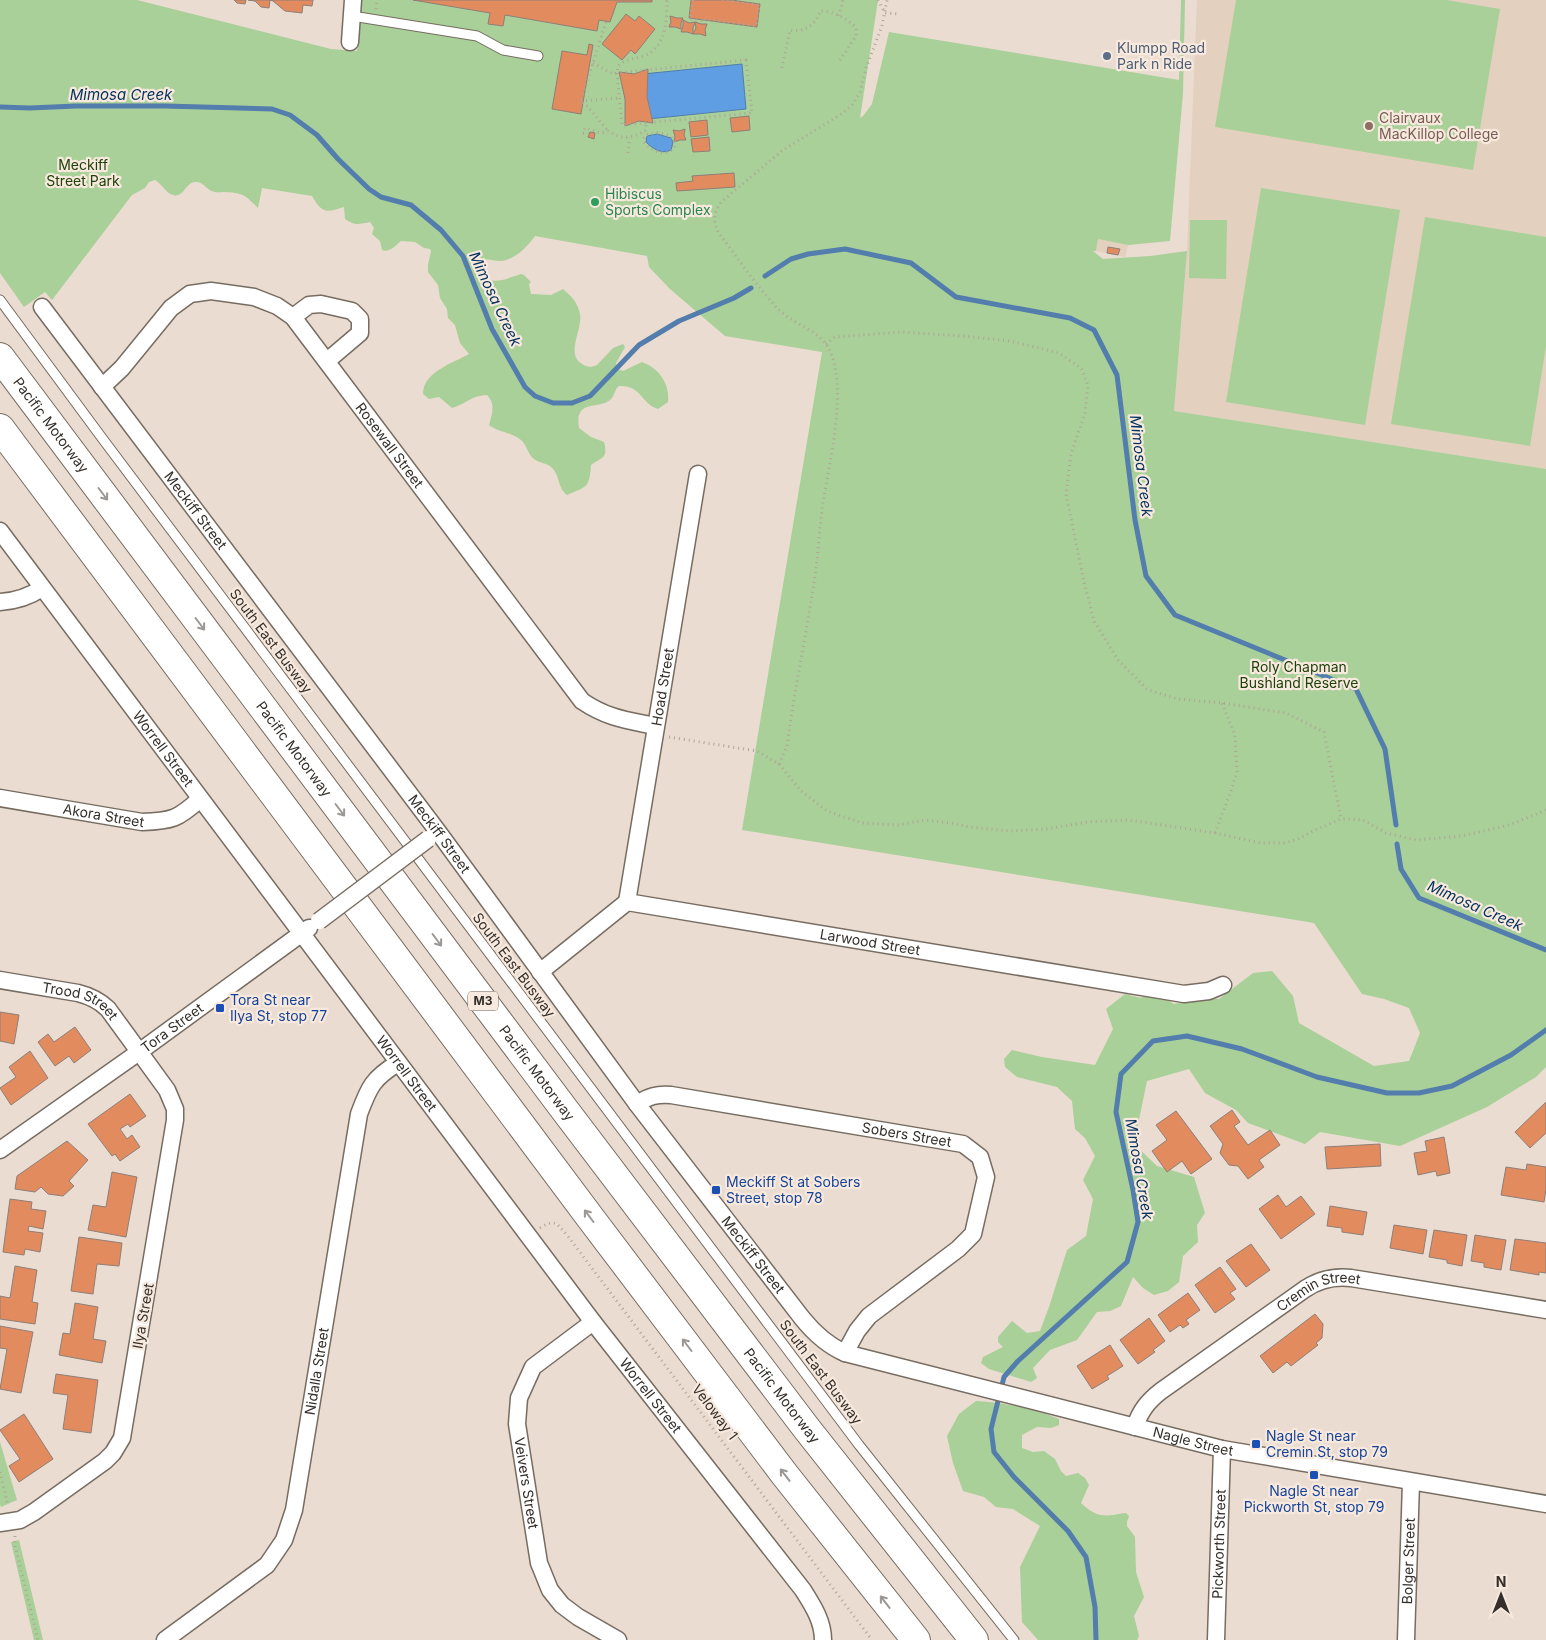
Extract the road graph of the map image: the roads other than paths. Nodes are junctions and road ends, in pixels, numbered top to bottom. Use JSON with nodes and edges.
{"nodes":[{"id":1,"x":353,"y":8,"type":"edge"},
{"id":2,"x":350,"y":42,"type":"dead end"},
{"id":3,"x":538,"y":56,"type":"dead end"},
{"id":4,"x":0,"y":300,"type":"edge"},
{"id":5,"x":42,"y":307,"type":"dead end"},
{"id":6,"x":293,"y":317,"type":"junction"},
{"id":7,"x":0,"y":357,"type":"edge"},
{"id":8,"x":327,"y":361,"type":"junction"},
{"id":9,"x":102,"y":387,"type":"junction"},
{"id":10,"x":0,"y":428,"type":"edge"},
{"id":11,"x":698,"y":474,"type":"dead end"},
{"id":12,"x":0,"y":531,"type":"edge"},
{"id":13,"x":42,"y":588,"type":"junction"},
{"id":14,"x":0,"y":602,"type":"edge"},
{"id":15,"x":655,"y":729,"type":"junction"},
{"id":16,"x":0,"y":798,"type":"edge"},
{"id":17,"x":200,"y":799,"type":"junction"},
{"id":18,"x":433,"y":835,"type":"junction"},
{"id":19,"x":627,"y":902,"type":"junction"},
{"id":20,"x":302,"y":934,"type":"junction"},
{"id":21,"x":540,"y":972,"type":"junction"},
{"id":22,"x":0,"y":980,"type":"edge"},
{"id":23,"x":1223,"y":985,"type":"dead end"},
{"id":24,"x":139,"y":1052,"type":"junction"},
{"id":25,"x":398,"y":1062,"type":"junction"},
{"id":26,"x":637,"y":1104,"type":"junction"},
{"id":27,"x":0,"y":1150,"type":"edge"},
{"id":28,"x":1546,"y":1310,"type":"edge"},
{"id":29,"x":593,"y":1322,"type":"junction"},
{"id":30,"x":845,"y":1352,"type":"junction"},
{"id":31,"x":1136,"y":1426,"type":"junction"},
{"id":32,"x":1222,"y":1449,"type":"junction"},
{"id":33,"x":1411,"y":1482,"type":"junction"},
{"id":34,"x":1546,"y":1504,"type":"edge"},
{"id":35,"x":8,"y":1522,"type":"edge"},
{"id":36,"x":165,"y":1640,"type":"edge"},
{"id":37,"x":618,"y":1640,"type":"edge"},
{"id":38,"x":823,"y":1640,"type":"edge"},
{"id":39,"x":916,"y":1640,"type":"edge"},
{"id":40,"x":974,"y":1640,"type":"edge"},
{"id":41,"x":1014,"y":1640,"type":"edge"},
{"id":42,"x":1216,"y":1640,"type":"edge"},
{"id":43,"x":1406,"y":1640,"type":"edge"}],
"edges":[{"from":1,"to":2,"type":"street"},
{"from":1,"to":3,"type":"lane"},
{"from":4,"to":41,"type":"lane","name":"South East Busway"},
{"from":5,"to":9,"type":"street","name":"Meckiff Street"},
{"from":6,"to":8,"type":"street","name":"Rosewall Street"},
{"from":6,"to":8,"type":"street"},
{"from":6,"to":9,"type":"street","name":"Rosewall Street"},
{"from":7,"to":40,"type":"highway","name":"Pacific Motorway","number":"M3","one_way":true},
{"from":8,"to":15,"type":"street","name":"Rosewall Street"},
{"from":9,"to":18,"type":"street","name":"Meckiff Street"},
{"from":39,"to":10,"type":"highway","one_way":true},
{"from":11,"to":15,"type":"street","name":"Hoad Street"},
{"from":12,"to":13,"type":"street","name":"Worrell Street"},
{"from":13,"to":14,"type":"street"},
{"from":13,"to":17,"type":"street","name":"Worrell Street"},
{"from":15,"to":19,"type":"street","name":"Hoad Street"},
{"from":16,"to":17,"type":"street","name":"Akora Street"},
{"from":17,"to":20,"type":"street","name":"Worrell Street"},
{"from":18,"to":20,"type":"street","name":"Tora Street","bridge":true},
{"from":18,"to":21,"type":"street","name":"Meckiff Street"},
{"from":19,"to":21,"type":"street"},
{"from":19,"to":23,"type":"street","name":"Larwood Street"},
{"from":20,"to":24,"type":"street","name":"Tora Street"},
{"from":20,"to":25,"type":"street","name":"Worrell Street"},
{"from":21,"to":26,"type":"street","name":"Meckiff Street"},
{"from":22,"to":24,"type":"street","name":"Trood Street"},
{"from":24,"to":27,"type":"street","name":"Tora Street"},
{"from":24,"to":35,"type":"street","name":"Ilya Street"},
{"from":25,"to":29,"type":"street","name":"Worrell Street"},
{"from":25,"to":36,"type":"street","name":"Nidalla Street"},
{"from":26,"to":30,"type":"street","name":"Meckiff Street"},
{"from":26,"to":30,"type":"street","name":"Sobers Street"},
{"from":28,"to":31,"type":"street","name":"Cremin Street"},
{"from":29,"to":37,"type":"street","name":"Veivers Street"},
{"from":29,"to":38,"type":"street","name":"Worrell Street"},
{"from":30,"to":31,"type":"street","name":"Nagle Street"},
{"from":31,"to":32,"type":"street","name":"Nagle Street"},
{"from":32,"to":33,"type":"street","name":"Nagle Street"},
{"from":32,"to":42,"type":"street","name":"Pickworth Street"},
{"from":33,"to":34,"type":"street","name":"Nagle Street"},
{"from":33,"to":43,"type":"street","name":"Bolger Street"}]}
